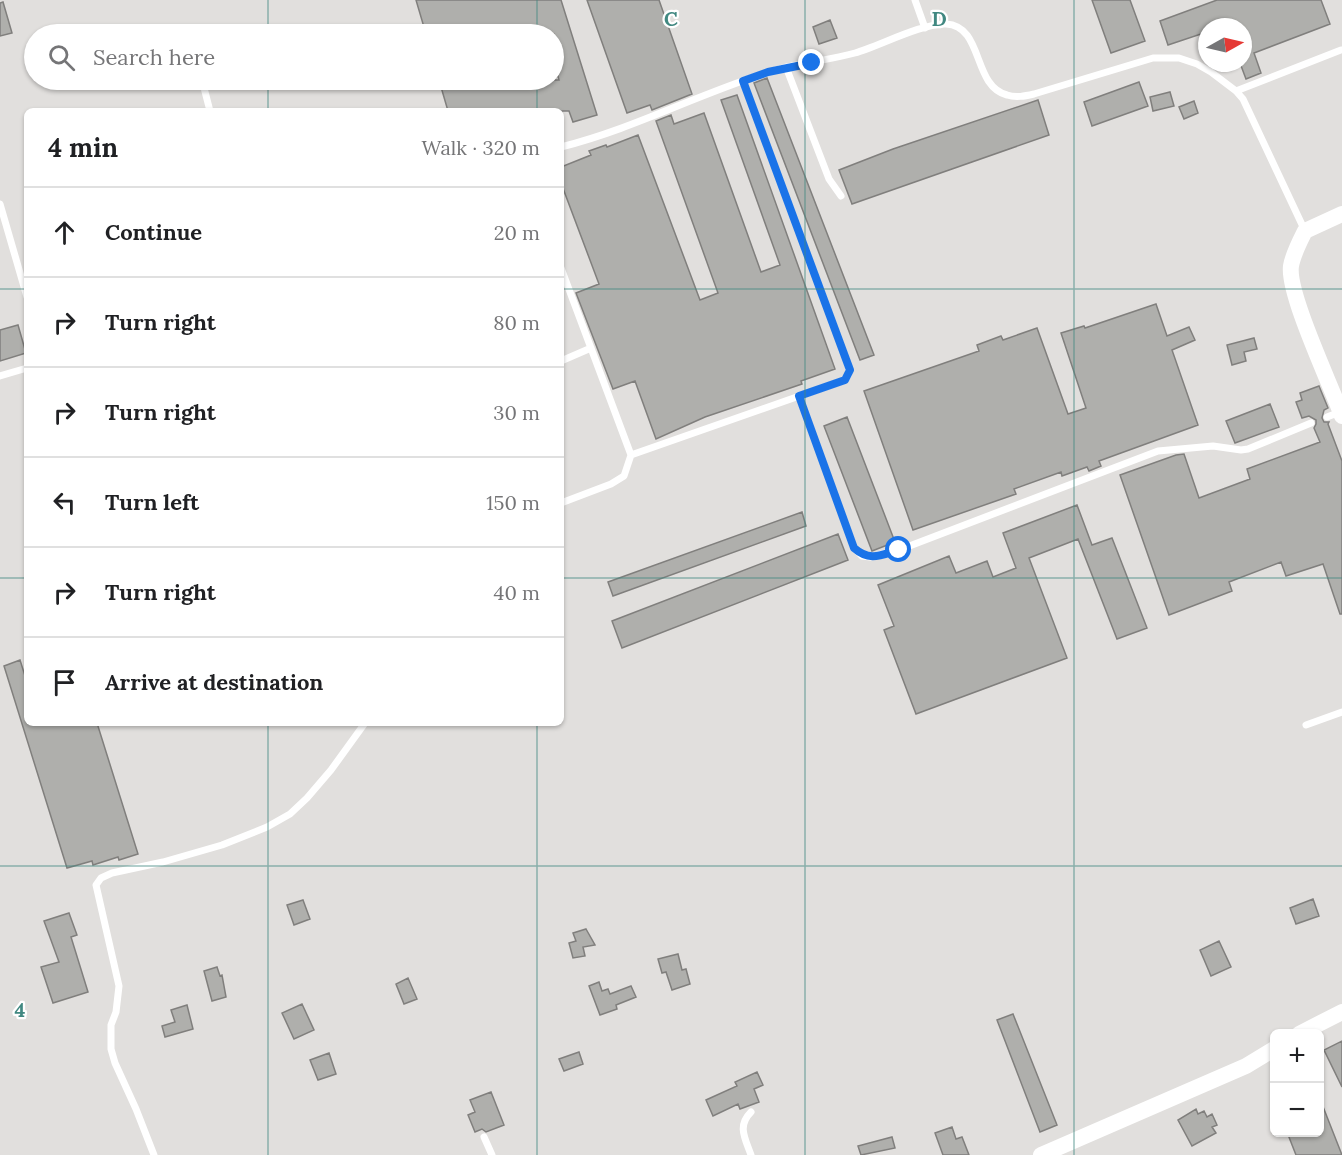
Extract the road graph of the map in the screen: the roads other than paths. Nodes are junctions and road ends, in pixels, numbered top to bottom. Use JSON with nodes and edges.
{"nodes":[{"id":1,"x":915,"y":0,"type":"edge"},
{"id":2,"x":925,"y":28,"type":"junction"},
{"id":3,"x":1341,"y":50,"type":"edge"},
{"id":4,"x":786,"y":67,"type":"junction"},
{"id":5,"x":743,"y":81,"type":"junction"},
{"id":6,"x":205,"y":90,"type":"edge"},
{"id":7,"x":1236,"y":91,"type":"junction"},
{"id":8,"x":209,"y":108,"type":"edge"},
{"id":9,"x":564,"y":146,"type":"edge"},
{"id":10,"x":841,"y":196,"type":"dead end"},
{"id":11,"x":0,"y":204,"type":"edge"},
{"id":12,"x":1342,"y":213,"type":"edge"},
{"id":13,"x":1305,"y":231,"type":"junction"},
{"id":14,"x":564,"y":276,"type":"edge"},
{"id":15,"x":24,"y":287,"type":"edge"},
{"id":16,"x":591,"y":348,"type":"junction"},
{"id":17,"x":564,"y":360,"type":"edge"},
{"id":18,"x":24,"y":369,"type":"edge"},
{"id":19,"x":0,"y":376,"type":"edge"},
{"id":20,"x":799,"y":396,"type":"junction"},
{"id":21,"x":1337,"y":415,"type":"edge"},
{"id":22,"x":1311,"y":423,"type":"dead end"},
{"id":23,"x":631,"y":455,"type":"junction"},
{"id":24,"x":564,"y":502,"type":"edge"},
{"id":25,"x":1342,"y":712,"type":"edge"},
{"id":26,"x":363,"y":726,"type":"edge"},
{"id":27,"x":1306,"y":726,"type":"dead end"},
{"id":28,"x":1342,"y":1012,"type":"edge"},
{"id":29,"x":1309,"y":1029,"type":"edge"},
{"id":30,"x":1270,"y":1052,"type":"edge"},
{"id":31,"x":751,"y":1112,"type":"dead end"},
{"id":32,"x":484,"y":1137,"type":"dead end"},
{"id":33,"x":154,"y":1155,"type":"edge"},
{"id":34,"x":492,"y":1155,"type":"edge"},
{"id":35,"x":751,"y":1155,"type":"edge"},
{"id":36,"x":1041,"y":1155,"type":"edge"}],
"edges":[{"from":1,"to":2,"type":"lane"},
{"from":2,"to":4,"type":"lane"},
{"from":2,"to":7,"type":"lane"},
{"from":3,"to":7,"type":"lane"},
{"from":4,"to":5,"type":"lane"},
{"from":4,"to":10,"type":"lane"},
{"from":5,"to":9,"type":"lane"},
{"from":5,"to":20,"type":"lane"},
{"from":6,"to":8,"type":"lane"},
{"from":7,"to":13,"type":"lane"},
{"from":11,"to":15,"type":"lane"},
{"from":12,"to":13,"type":"street"},
{"from":13,"to":21,"type":"street"},
{"from":14,"to":16,"type":"lane"},
{"from":16,"to":17,"type":"lane"},
{"from":16,"to":23,"type":"lane"},
{"from":18,"to":19,"type":"lane"},
{"from":20,"to":22,"type":"lane"},
{"from":20,"to":23,"type":"lane"},
{"from":23,"to":24,"type":"lane"},
{"from":25,"to":27,"type":"lane"},
{"from":26,"to":33,"type":"lane"},
{"from":28,"to":29,"type":"street"},
{"from":30,"to":36,"type":"street"},
{"from":31,"to":35,"type":"lane"},
{"from":32,"to":34,"type":"lane"}]}
